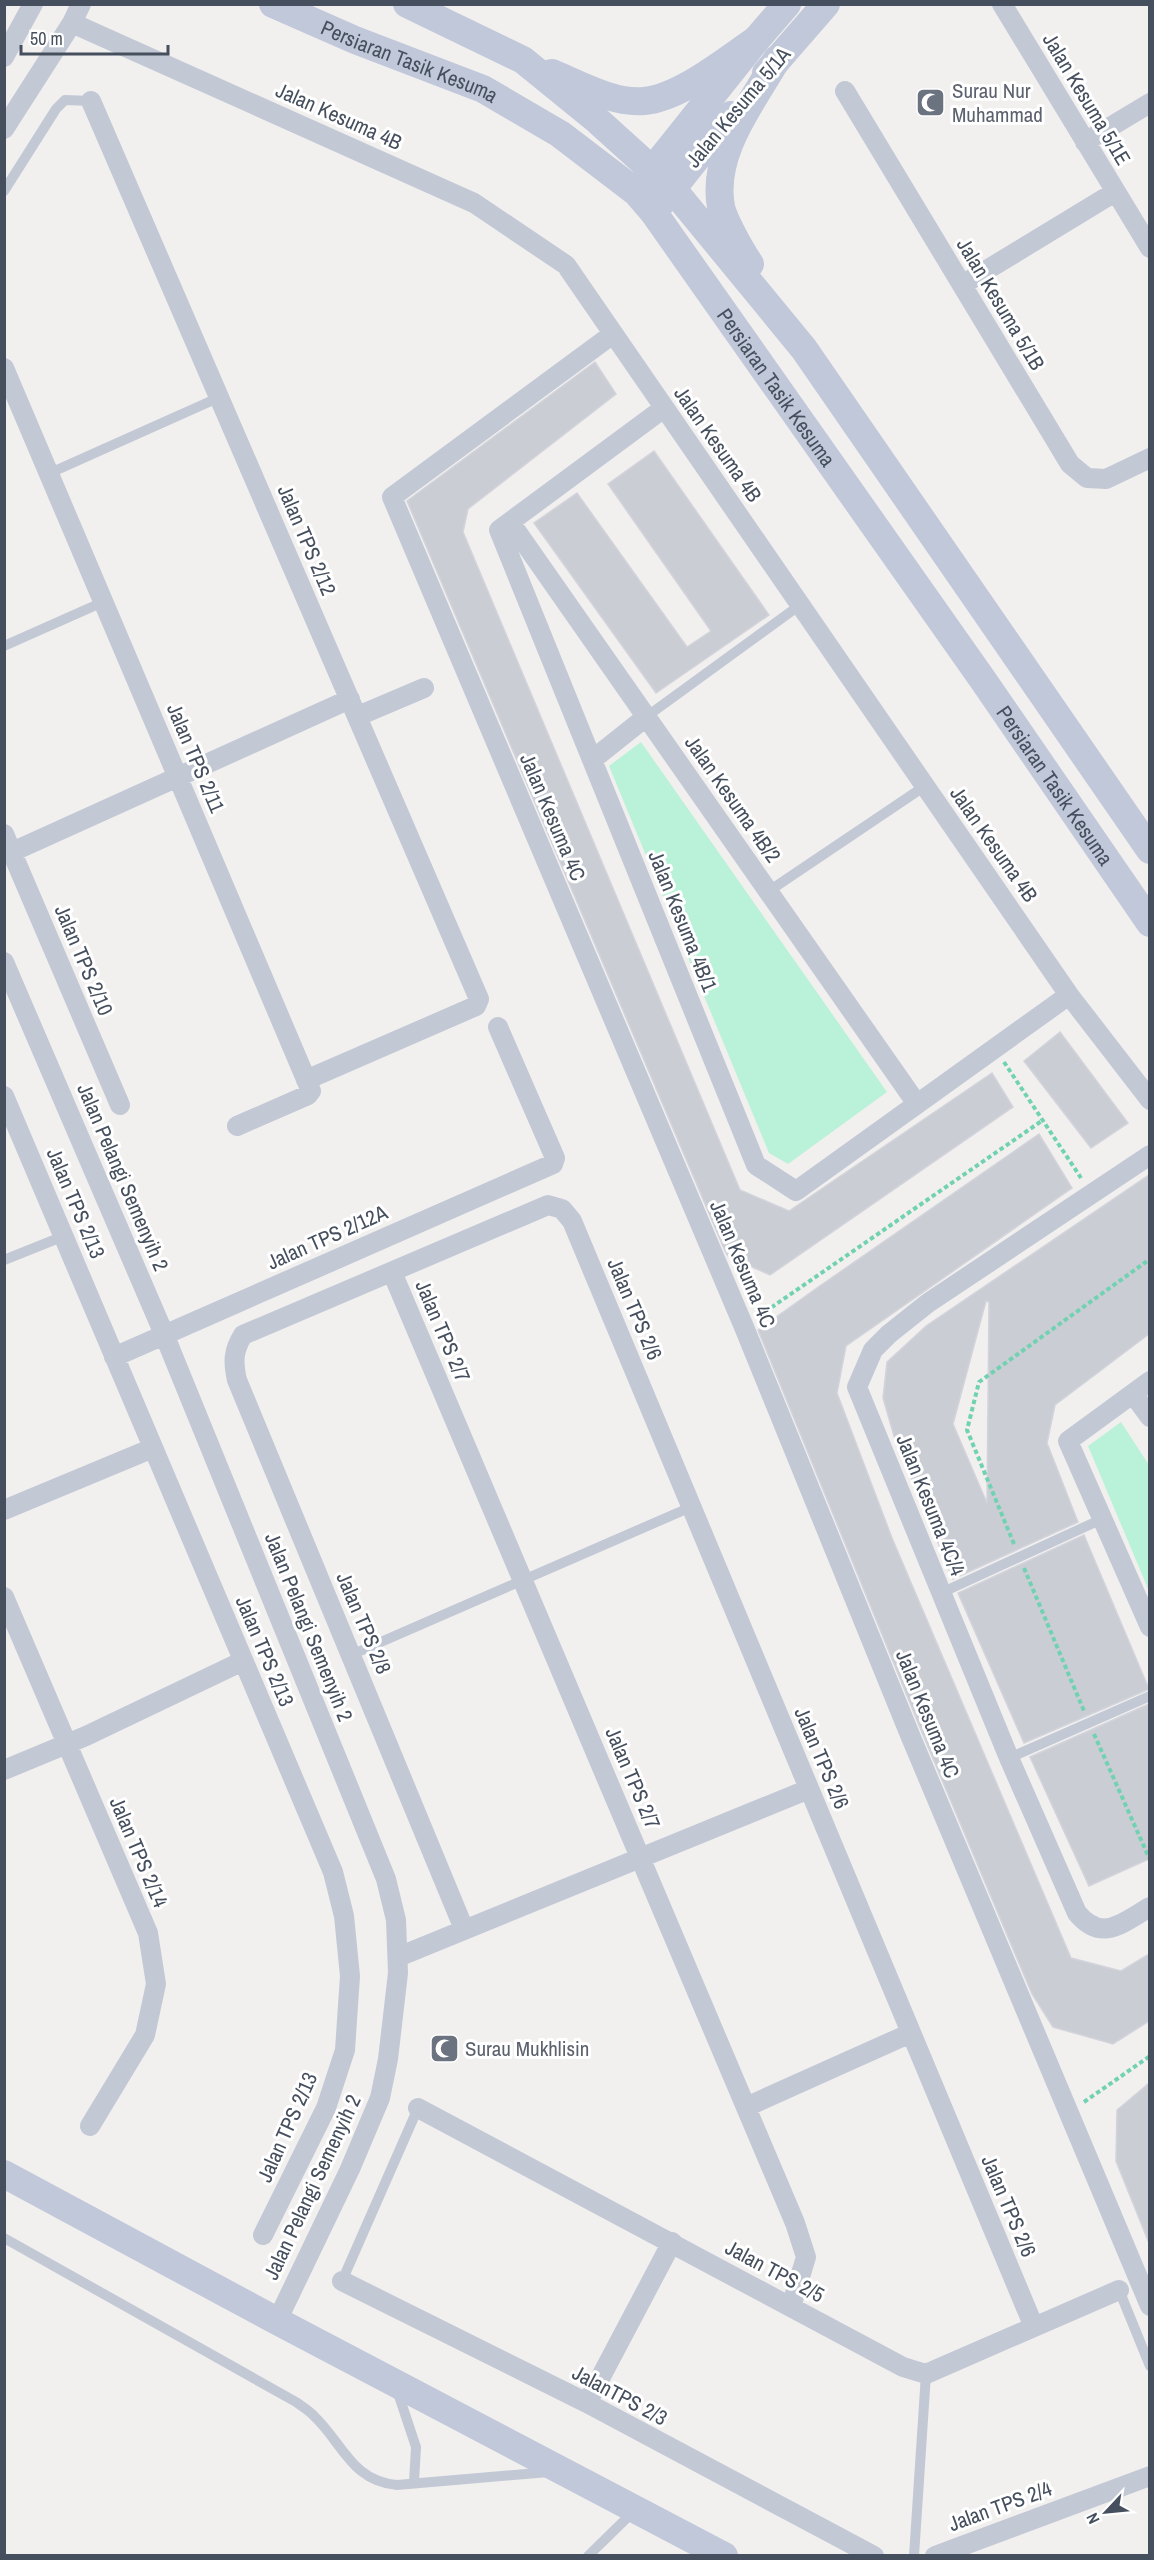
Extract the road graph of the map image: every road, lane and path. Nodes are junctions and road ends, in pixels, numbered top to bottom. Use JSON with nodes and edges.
{"nodes":[{"id":1,"x":33,"y":4,"type":"edge"},
{"id":2,"x":81,"y":4,"type":"edge"},
{"id":3,"x":273,"y":4,"type":"edge"},
{"id":4,"x":407,"y":4,"type":"edge"},
{"id":5,"x":787,"y":4,"type":"edge"},
{"id":6,"x":826,"y":4,"type":"edge"},
{"id":7,"x":1002,"y":4,"type":"edge"},
{"id":8,"x":72,"y":23,"type":"junction"},
{"id":9,"x":756,"y":40,"type":"junction"},
{"id":10,"x":4,"y":57,"type":"edge"},
{"id":11,"x":777,"y":59,"type":"junction"},
{"id":12,"x":523,"y":60,"type":"junction"},
{"id":13,"x":845,"y":91,"type":"dead end"},
{"id":14,"x":91,"y":101,"type":"joint"},
{"id":15,"x":1149,"y":103,"type":"edge"},
{"id":16,"x":4,"y":129,"type":"edge"},
{"id":17,"x":1085,"y":142,"type":"junction"},
{"id":18,"x":662,"y":178,"type":"junction"},
{"id":19,"x":4,"y":192,"type":"edge"},
{"id":20,"x":1115,"y":192,"type":"junction"},
{"id":21,"x":645,"y":202,"type":"junction"},
{"id":22,"x":1149,"y":248,"type":"edge"},
{"id":23,"x":962,"y":285,"type":"junction"},
{"id":24,"x":613,"y":334,"type":"junction"},
{"id":25,"x":804,"y":349,"type":"junction"},
{"id":26,"x":4,"y":368,"type":"edge"},
{"id":27,"x":220,"y":397,"type":"junction"},
{"id":28,"x":664,"y":408,"type":"junction"},
{"id":29,"x":1149,"y":458,"type":"edge"},
{"id":30,"x":50,"y":472,"type":"junction"},
{"id":31,"x":510,"y":522,"type":"junction"},
{"id":32,"x":103,"y":602,"type":"junction"},
{"id":33,"x":800,"y":604,"type":"junction"},
{"id":34,"x":4,"y":646,"type":"edge"},
{"id":35,"x":424,"y":688,"type":"dead end"},
{"id":36,"x":354,"y":708,"type":"junction"},
{"id":37,"x":646,"y":717,"type":"junction"},
{"id":38,"x":592,"y":760,"type":"junction"},
{"id":39,"x":178,"y":777,"type":"junction"},
{"id":40,"x":925,"y":786,"type":"junction"},
{"id":41,"x":8,"y":850,"type":"edge"},
{"id":42,"x":1149,"y":850,"type":"edge"},
{"id":43,"x":768,"y":891,"type":"junction"},
{"id":44,"x":1149,"y":923,"type":"edge"},
{"id":45,"x":4,"y":962,"type":"edge"},
{"id":46,"x":1069,"y":995,"type":"junction"},
{"id":47,"x":498,"y":1027,"type":"dead end"},
{"id":48,"x":995,"y":1048,"type":"junction"},
{"id":49,"x":306,"y":1080,"type":"junction"},
{"id":50,"x":4,"y":1096,"type":"edge"},
{"id":51,"x":1149,"y":1100,"type":"edge"},
{"id":52,"x":918,"y":1104,"type":"junction"},
{"id":53,"x":120,"y":1105,"type":"dead end"},
{"id":54,"x":1043,"y":1120,"type":"junction"},
{"id":55,"x":237,"y":1126,"type":"dead end"},
{"id":56,"x":1149,"y":1155,"type":"edge"},
{"id":57,"x":1092,"y":1194,"type":"junction"},
{"id":58,"x":64,"y":1236,"type":"junction"},
{"id":59,"x":4,"y":1260,"type":"edge"},
{"id":60,"x":392,"y":1272,"type":"junction"},
{"id":61,"x":744,"y":1327,"type":"junction"},
{"id":62,"x":164,"y":1334,"type":"junction"},
{"id":63,"x":114,"y":1357,"type":"junction"},
{"id":64,"x":1149,"y":1381,"type":"edge"},
{"id":65,"x":1133,"y":1394,"type":"junction"},
{"id":66,"x":1149,"y":1418,"type":"edge"},
{"id":67,"x":153,"y":1448,"type":"junction"},
{"id":68,"x":691,"y":1507,"type":"junction"},
{"id":69,"x":4,"y":1510,"type":"edge"},
{"id":70,"x":1102,"y":1519,"type":"junction"},
{"id":71,"x":522,"y":1581,"type":"junction"},
{"id":72,"x":941,"y":1593,"type":"junction"},
{"id":73,"x":4,"y":1597,"type":"edge"},
{"id":74,"x":1149,"y":1627,"type":"edge"},
{"id":75,"x":351,"y":1655,"type":"junction"},
{"id":76,"x":243,"y":1661,"type":"junction"},
{"id":77,"x":1149,"y":1696,"type":"edge"},
{"id":78,"x":66,"y":1744,"type":"junction"},
{"id":79,"x":1009,"y":1758,"type":"junction"},
{"id":80,"x":4,"y":1770,"type":"edge"},
{"id":81,"x":809,"y":1789,"type":"junction"},
{"id":82,"x":640,"y":1857,"type":"junction"},
{"id":83,"x":1149,"y":1907,"type":"edge"},
{"id":84,"x":464,"y":1929,"type":"junction"},
{"id":85,"x":398,"y":1957,"type":"junction"},
{"id":86,"x":911,"y":2033,"type":"junction"},
{"id":87,"x":1149,"y":2056,"type":"edge"},
{"id":88,"x":746,"y":2107,"type":"junction"},
{"id":89,"x":418,"y":2108,"type":"joint"},
{"id":90,"x":1069,"y":2113,"type":"junction"},
{"id":91,"x":90,"y":2126,"type":"dead end"},
{"id":92,"x":4,"y":2174,"type":"edge"},
{"id":93,"x":263,"y":2235,"type":"dead end"},
{"id":94,"x":4,"y":2238,"type":"edge"},
{"id":95,"x":672,"y":2242,"type":"junction"},
{"id":96,"x":342,"y":2281,"type":"joint"},
{"id":97,"x":1119,"y":2290,"type":"joint"},
{"id":98,"x":1149,"y":2306,"type":"edge"},
{"id":99,"x":791,"y":2307,"type":"junction"},
{"id":100,"x":277,"y":2321,"type":"junction"},
{"id":101,"x":1034,"y":2328,"type":"junction"},
{"id":102,"x":1149,"y":2366,"type":"edge"},
{"id":103,"x":926,"y":2374,"type":"junction"},
{"id":104,"x":394,"y":2382,"type":"junction"},
{"id":105,"x":587,"y":2403,"type":"junction"},
{"id":106,"x":561,"y":2471,"type":"junction"},
{"id":107,"x":1149,"y":2476,"type":"edge"},
{"id":108,"x":414,"y":2482,"type":"junction"},
{"id":109,"x":635,"y":2509,"type":"junction"},
{"id":110,"x":588,"y":2556,"type":"edge"},
{"id":111,"x":724,"y":2556,"type":"edge"},
{"id":112,"x":874,"y":2556,"type":"edge"},
{"id":113,"x":914,"y":2556,"type":"edge"},
{"id":114,"x":935,"y":2556,"type":"edge"}],
"edges":[{"from":1,"to":10,"type":"street"},
{"from":2,"to":8,"type":"street"},
{"from":3,"to":21,"type":"street","name":"Persiaran Tasik Kesuma"},
{"from":4,"to":12,"type":"street","name":"Persiaran Tasik Kesuma"},
{"from":5,"to":9,"type":"street","name":"Jalan Kesuma 5/1A"},
{"from":6,"to":11,"type":"street","name":"Jalan Kesuma 5/1A"},
{"from":7,"to":17,"type":"street","name":"Jalan Kesuma 5/1E"},
{"from":8,"to":16,"type":"street"},
{"from":8,"to":24,"type":"street","name":"Jalan Kesuma 4B"},
{"from":9,"to":12,"type":"street"},
{"from":9,"to":18,"type":"street","name":"Jalan Kesuma 5/1A"},
{"from":11,"to":18,"type":"street","name":"Jalan Kesuma 5/1A"},
{"from":11,"to":25,"type":"street"},
{"from":12,"to":18,"type":"street","name":"Persiaran Tasik Kesuma"},
{"from":13,"to":23,"type":"street","name":"Jalan Kesuma 5/1B"},
{"from":14,"to":19,"type":"lane"},
{"from":14,"to":27,"type":"street","name":"Jalan TPS 2/12"},
{"from":15,"to":17,"type":"street"},
{"from":17,"to":20,"type":"street","name":"Jalan Kesuma 5/1E"},
{"from":18,"to":21,"type":"street","name":"Jalan Kesuma 5/1A"},
{"from":18,"to":25,"type":"street","name":"Persiaran Tasik Kesuma"},
{"from":20,"to":22,"type":"street","name":"Jalan Kesuma 5/1E"},
{"from":20,"to":23,"type":"street"},
{"from":21,"to":44,"type":"street","name":"Persiaran Tasik Kesuma"},
{"from":23,"to":29,"type":"street","name":"Jalan Kesuma 5/1B"},
{"from":24,"to":28,"type":"street","name":"Jalan Kesuma 4B"},
{"from":24,"to":61,"type":"street","name":"Jalan Kesuma 4C"},
{"from":25,"to":42,"type":"street","name":"Persiaran Tasik Kesuma"},
{"from":26,"to":30,"type":"street","name":"Jalan TPS 2/11"},
{"from":27,"to":30,"type":"lane"},
{"from":27,"to":36,"type":"street","name":"Jalan TPS 2/12"},
{"from":28,"to":31,"type":"street"},
{"from":28,"to":33,"type":"street","name":"Jalan Kesuma 4B"},
{"from":30,"to":32,"type":"street","name":"Jalan TPS 2/11"},
{"from":31,"to":37,"type":"street","name":"Jalan Kesuma 4B/2"},
{"from":31,"to":38,"type":"street","name":"Jalan Kesuma 4B/1"},
{"from":32,"to":34,"type":"lane"},
{"from":32,"to":39,"type":"street","name":"Jalan TPS 2/11"},
{"from":33,"to":37,"type":"lane"},
{"from":33,"to":40,"type":"street","name":"Jalan Kesuma 4B"},
{"from":35,"to":36,"type":"street"},
{"from":36,"to":39,"type":"street"},
{"from":36,"to":49,"type":"street","name":"Jalan TPS 2/12"},
{"from":37,"to":38,"type":"street"},
{"from":37,"to":43,"type":"street","name":"Jalan Kesuma 4B/2"},
{"from":38,"to":52,"type":"street","name":"Jalan Kesuma 4B/1"},
{"from":39,"to":41,"type":"street"},
{"from":39,"to":49,"type":"street","name":"Jalan TPS 2/11"},
{"from":40,"to":43,"type":"lane"},
{"from":40,"to":46,"type":"street","name":"Jalan Kesuma 4B"},
{"from":41,"to":53,"type":"street","name":"Jalan TPS 2/10"},
{"from":43,"to":52,"type":"street","name":"Jalan Kesuma 4B/2"},
{"from":45,"to":62,"type":"street","name":"Jalan Pelangi Semenyih 2"},
{"from":46,"to":48,"type":"street","name":"Jalan Kesuma 4B/1"},
{"from":46,"to":51,"type":"street","name":"Jalan Kesuma 4B"},
{"from":47,"to":62,"type":"street","name":"Jalan TPS 2/12A"},
{"from":48,"to":52,"type":"street","name":"Jalan Kesuma 4B/1"},
{"from":48,"to":54,"type":"path"},
{"from":49,"to":55,"type":"street"},
{"from":50,"to":58,"type":"street","name":"Jalan TPS 2/13"},
{"from":54,"to":57,"type":"path"},
{"from":54,"to":61,"type":"path"},
{"from":56,"to":57,"type":"street","name":"Jalan Kesuma 4C/4"},
{"from":57,"to":72,"type":"street","name":"Jalan Kesuma 4C/4"},
{"from":58,"to":59,"type":"lane"},
{"from":58,"to":63,"type":"street","name":"Jalan TPS 2/13"},
{"from":60,"to":68,"type":"street","name":"Jalan TPS 2/6"},
{"from":60,"to":71,"type":"street","name":"Jalan TPS 2/7"},
{"from":60,"to":75,"type":"street","name":"Jalan TPS 2/8"},
{"from":61,"to":90,"type":"street","name":"Jalan Kesuma 4C"},
{"from":62,"to":63,"type":"street","name":"Jalan TPS 2/12A"},
{"from":62,"to":85,"type":"street","name":"Jalan Pelangi Semenyih 2"},
{"from":63,"to":67,"type":"street","name":"Jalan TPS 2/13"},
{"from":64,"to":65,"type":"street"},
{"from":65,"to":66,"type":"street"},
{"from":65,"to":70,"type":"street"},
{"from":67,"to":69,"type":"street"},
{"from":67,"to":76,"type":"street","name":"Jalan TPS 2/13"},
{"from":68,"to":71,"type":"lane"},
{"from":68,"to":81,"type":"street","name":"Jalan TPS 2/6"},
{"from":70,"to":72,"type":"lane"},
{"from":70,"to":74,"type":"street"},
{"from":71,"to":75,"type":"lane"},
{"from":71,"to":82,"type":"street","name":"Jalan TPS 2/7"},
{"from":72,"to":79,"type":"street","name":"Jalan Kesuma 4C/4"},
{"from":73,"to":78,"type":"street","name":"Jalan TPS 2/14"},
{"from":75,"to":84,"type":"street","name":"Jalan TPS 2/8"},
{"from":76,"to":78,"type":"street"},
{"from":76,"to":93,"type":"street","name":"Jalan TPS 2/13"},
{"from":77,"to":79,"type":"lane"},
{"from":78,"to":80,"type":"street"},
{"from":78,"to":91,"type":"street","name":"Jalan TPS 2/14"},
{"from":79,"to":83,"type":"street","name":"Jalan Kesuma 4C/4"},
{"from":81,"to":82,"type":"street"},
{"from":81,"to":86,"type":"street","name":"Jalan TPS 2/6"},
{"from":82,"to":84,"type":"street"},
{"from":82,"to":88,"type":"street","name":"Jalan TPS 2/7"},
{"from":84,"to":85,"type":"street"},
{"from":85,"to":100,"type":"street","name":"Jalan Pelangi Semenyih 2"},
{"from":86,"to":88,"type":"street"},
{"from":86,"to":101,"type":"street","name":"Jalan TPS 2/6"},
{"from":87,"to":90,"type":"path"},
{"from":88,"to":99,"type":"street","name":"Jalan TPS 2/7"},
{"from":89,"to":95,"type":"street","name":"Jalan TPS 2/5"},
{"from":89,"to":96,"type":"lane"},
{"from":90,"to":98,"type":"street","name":"Jalan Kesuma 4C"},
{"from":92,"to":100,"type":"street"},
{"from":94,"to":108,"type":"lane"},
{"from":95,"to":99,"type":"street","name":"Jalan TPS 2/5"},
{"from":95,"to":105,"type":"street"},
{"from":96,"to":105,"type":"street","name":"JalanTPS 2/3"},
{"from":97,"to":101,"type":"street"},
{"from":97,"to":102,"type":"lane"},
{"from":99,"to":103,"type":"street","name":"Jalan TPS 2/5"},
{"from":100,"to":104,"type":"street"},
{"from":101,"to":103,"type":"street"},
{"from":103,"to":113,"type":"lane"},
{"from":104,"to":106,"type":"street"},
{"from":104,"to":108,"type":"lane"},
{"from":105,"to":112,"type":"street","name":"JalanTPS 2/3"},
{"from":106,"to":108,"type":"lane"},
{"from":106,"to":109,"type":"street"},
{"from":107,"to":114,"type":"street","name":"Jalan TPS 2/4"},
{"from":109,"to":110,"type":"lane"},
{"from":109,"to":111,"type":"street"}]}
